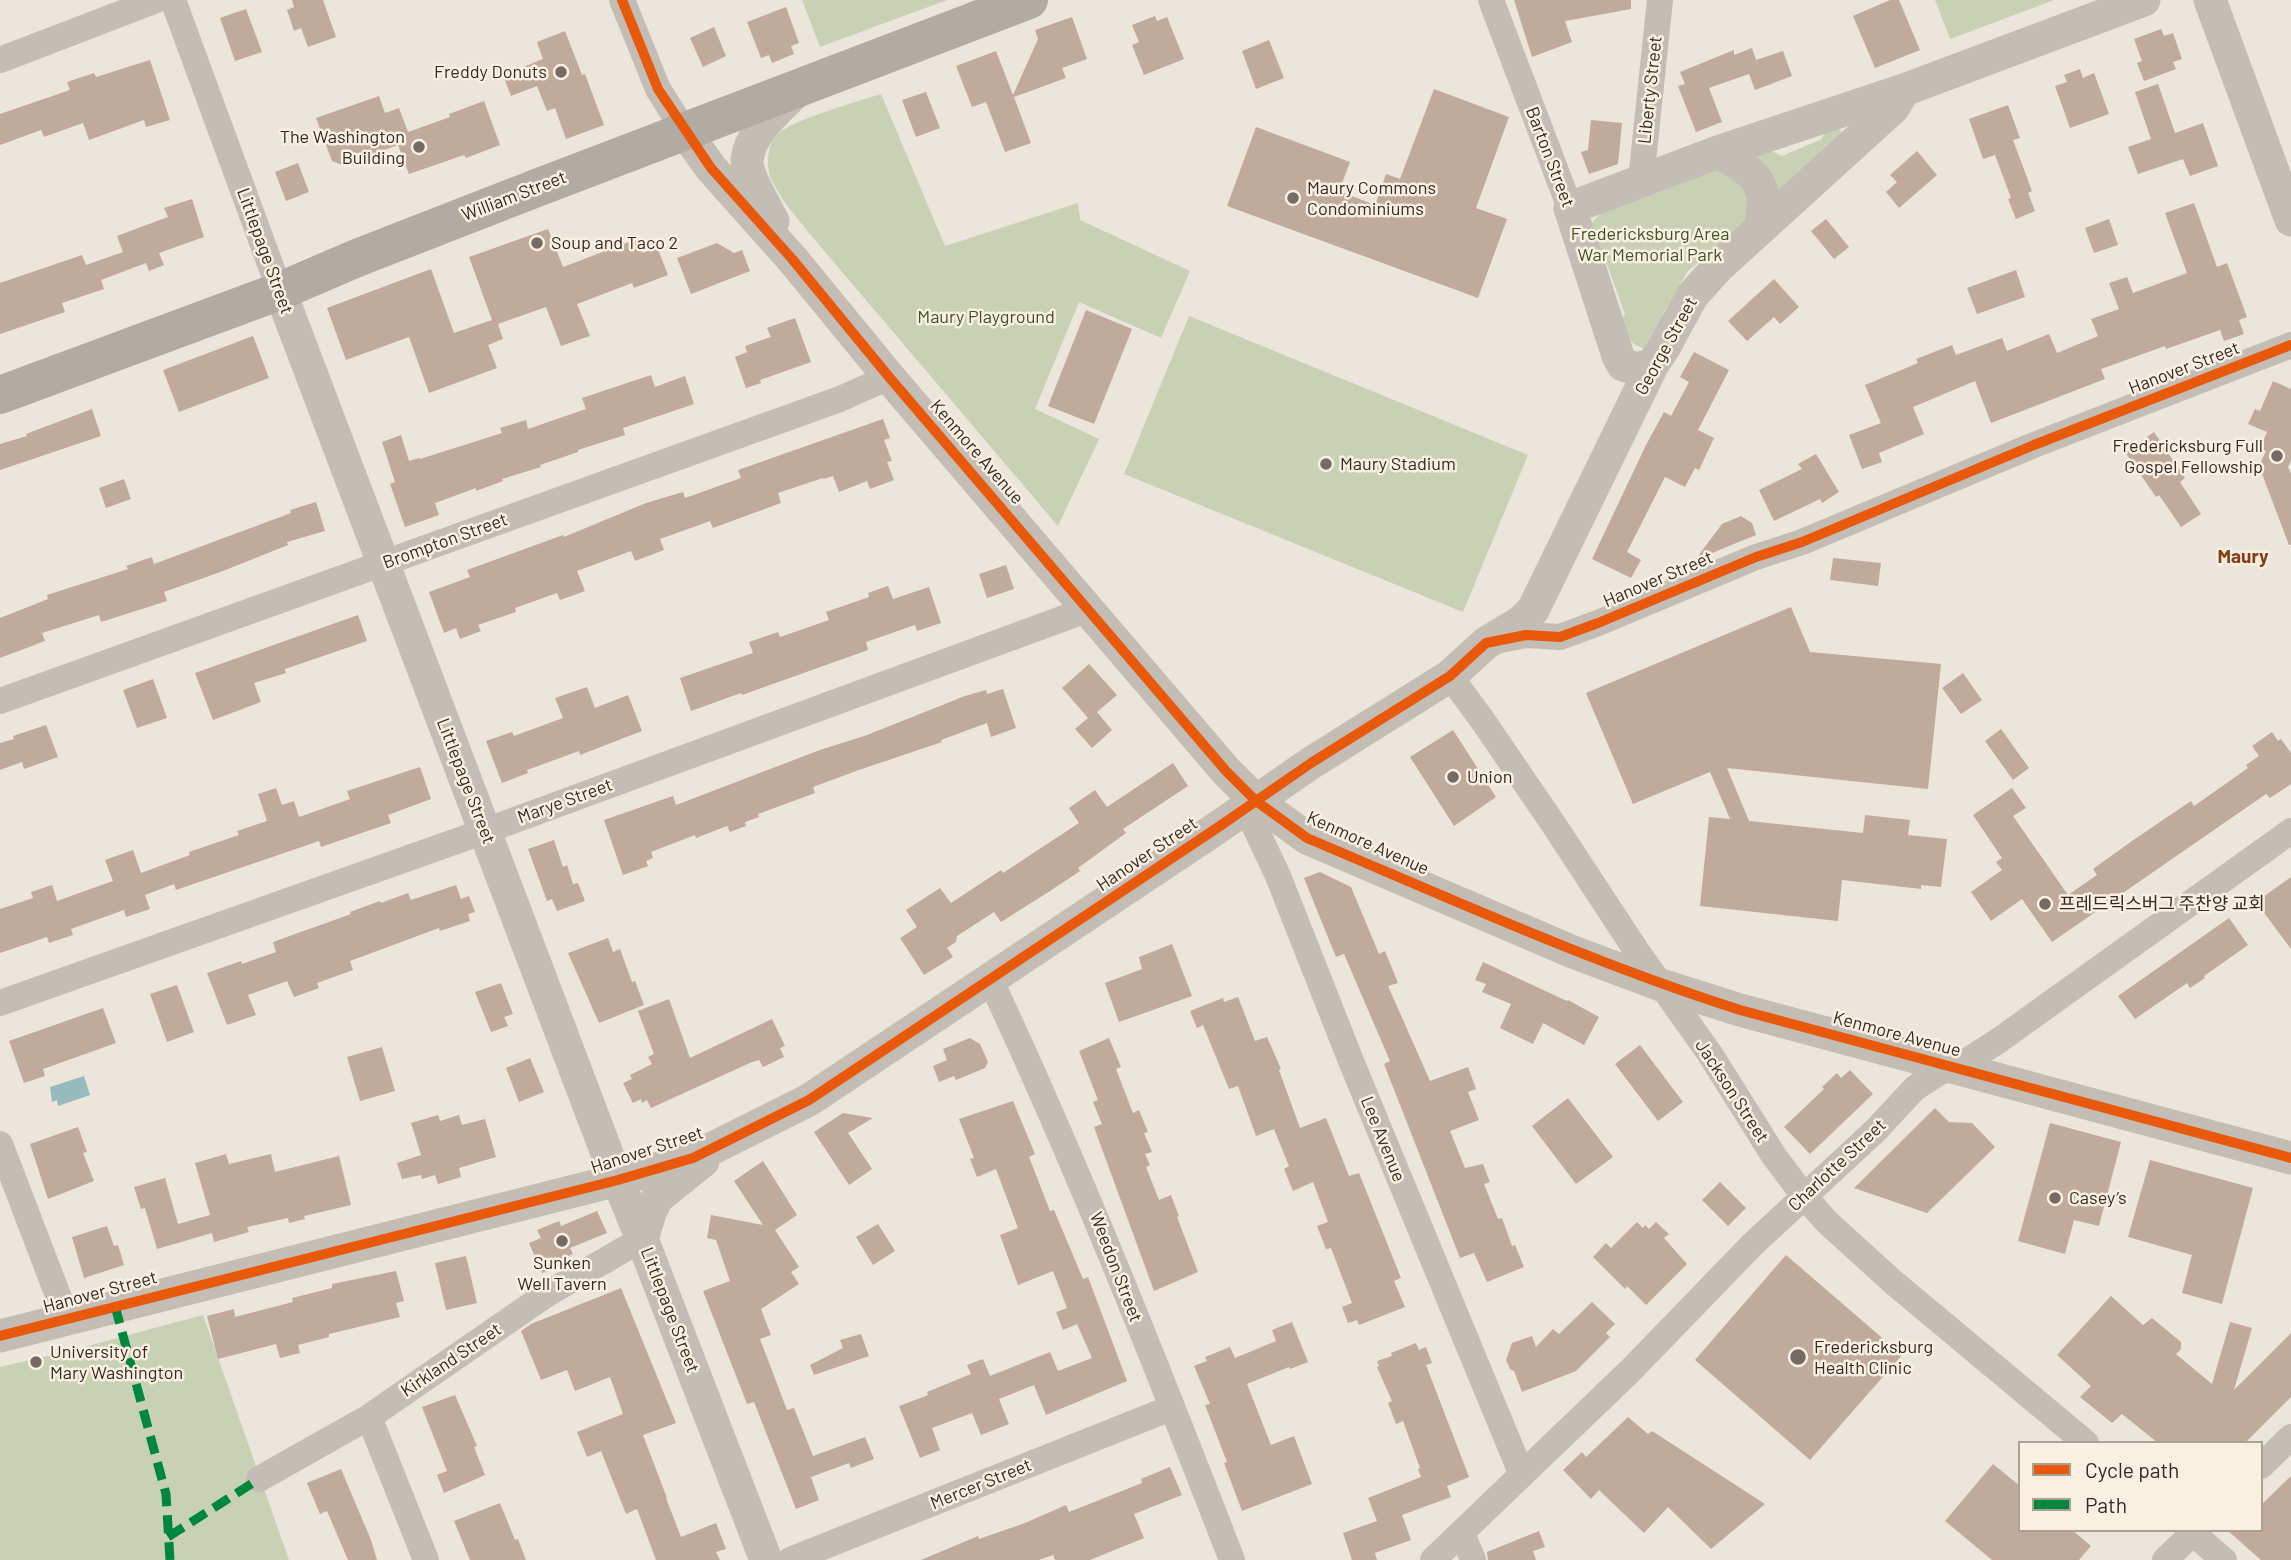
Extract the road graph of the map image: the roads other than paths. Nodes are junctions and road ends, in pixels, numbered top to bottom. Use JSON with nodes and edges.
{"nodes":[{"id":1,"x":156,"y":0,"type":"edge"},
{"id":2,"x":173,"y":0,"type":"edge"},
{"id":3,"x":622,"y":0,"type":"edge"},
{"id":4,"x":1029,"y":0,"type":"edge"},
{"id":5,"x":1491,"y":0,"type":"edge"},
{"id":6,"x":1660,"y":0,"type":"edge"},
{"id":7,"x":2144,"y":0,"type":"edge"},
{"id":8,"x":2210,"y":0,"type":"edge"},
{"id":9,"x":0,"y":60,"type":"edge"},
{"id":10,"x":799,"y":89,"type":"junction"},
{"id":11,"x":1903,"y":90,"type":"junction"},
{"id":12,"x":685,"y":132,"type":"junction"},
{"id":13,"x":1718,"y":152,"type":"junction"},
{"id":14,"x":1641,"y":180,"type":"junction"},
{"id":15,"x":1570,"y":208,"type":"junction"},
{"id":16,"x":2291,"y":220,"type":"edge"},
{"id":17,"x":1760,"y":228,"type":"junction"},
{"id":18,"x":793,"y":260,"type":"junction"},
{"id":19,"x":280,"y":291,"type":"junction"},
{"id":20,"x":2291,"y":345,"type":"edge"},
{"id":21,"x":1653,"y":364,"type":"junction"},
{"id":22,"x":889,"y":377,"type":"junction"},
{"id":23,"x":0,"y":395,"type":"edge"},
{"id":24,"x":383,"y":563,"type":"junction"},
{"id":25,"x":1089,"y":609,"type":"junction"},
{"id":26,"x":1486,"y":642,"type":"junction"},
{"id":27,"x":1450,"y":676,"type":"junction"},
{"id":28,"x":0,"y":701,"type":"edge"},
{"id":29,"x":1256,"y":801,"type":"junction"},
{"id":30,"x":485,"y":831,"type":"junction"},
{"id":31,"x":2291,"y":831,"type":"edge"},
{"id":32,"x":990,"y":979,"type":"junction"},
{"id":33,"x":1661,"y":985,"type":"junction"},
{"id":34,"x":0,"y":1003,"type":"edge"},
{"id":35,"x":1951,"y":1067,"type":"junction"},
{"id":36,"x":731,"y":1139,"type":"junction"},
{"id":37,"x":0,"y":1144,"type":"edge"},
{"id":38,"x":2291,"y":1158,"type":"edge"},
{"id":39,"x":618,"y":1180,"type":"junction"},
{"id":40,"x":1804,"y":1196,"type":"junction"},
{"id":41,"x":642,"y":1239,"type":"junction"},
{"id":42,"x":67,"y":1319,"type":"junction"},
{"id":43,"x":0,"y":1336,"type":"edge"},
{"id":44,"x":1171,"y":1408,"type":"junction"},
{"id":45,"x":369,"y":1417,"type":"junction"},
{"id":46,"x":2291,"y":1437,"type":"edge"},
{"id":47,"x":2084,"y":1441,"type":"edge"},
{"id":48,"x":2263,"y":1464,"type":"edge"},
{"id":49,"x":1522,"y":1475,"type":"junction"},
{"id":50,"x":259,"y":1479,"type":"dead end"},
{"id":51,"x":2191,"y":1532,"type":"edge"},
{"id":52,"x":2193,"y":1532,"type":"edge"},
{"id":53,"x":1462,"y":1533,"type":"junction"},
{"id":54,"x":426,"y":1560,"type":"edge"},
{"id":55,"x":765,"y":1560,"type":"edge"},
{"id":56,"x":790,"y":1560,"type":"edge"},
{"id":57,"x":1232,"y":1560,"type":"edge"},
{"id":58,"x":1433,"y":1560,"type":"edge"},
{"id":59,"x":1473,"y":1560,"type":"edge"},
{"id":60,"x":2165,"y":1560,"type":"edge"},
{"id":61,"x":2224,"y":1560,"type":"edge"}],
"edges":[{"from":1,"to":9,"type":"street"},
{"from":2,"to":19,"type":"street","name":"Littlepage Street"},
{"from":3,"to":12,"type":"street","name":"Kenmore Avenue"},
{"from":4,"to":10,"type":"main road","name":"William Street"},
{"from":5,"to":15,"type":"street","name":"Barton Street"},
{"from":6,"to":14,"type":"street","name":"Liberty Street"},
{"from":7,"to":11,"type":"street"},
{"from":8,"to":16,"type":"street"},
{"from":10,"to":12,"type":"main road","name":"William Street"},
{"from":10,"to":18,"type":"street"},
{"from":11,"to":13,"type":"street"},
{"from":11,"to":17,"type":"street","name":"George Street"},
{"from":12,"to":18,"type":"street","name":"Kenmore Avenue"},
{"from":12,"to":19,"type":"main road","name":"William Street"},
{"from":13,"to":14,"type":"street"},
{"from":13,"to":17,"type":"street"},
{"from":14,"to":15,"type":"street"},
{"from":15,"to":21,"type":"street","name":"Barton Street"},
{"from":17,"to":21,"type":"street","name":"George Street"},
{"from":18,"to":22,"type":"street","name":"Kenmore Avenue"},
{"from":19,"to":23,"type":"main road","name":"William Street"},
{"from":19,"to":24,"type":"street","name":"Littlepage Street"},
{"from":20,"to":26,"type":"street","name":"Hanover Street"},
{"from":21,"to":26,"type":"street","name":"George Street"},
{"from":22,"to":24,"type":"street","name":"Brompton Street"},
{"from":22,"to":25,"type":"street","name":"Kenmore Avenue"},
{"from":24,"to":28,"type":"street","name":"Brompton Street"},
{"from":24,"to":30,"type":"street","name":"Littlepage Street"},
{"from":25,"to":29,"type":"street","name":"Kenmore Avenue"},
{"from":25,"to":30,"type":"street","name":"Marye Street"},
{"from":26,"to":27,"type":"street","name":"Hanover Street"},
{"from":27,"to":29,"type":"street","name":"Hanover Street"},
{"from":27,"to":33,"type":"street","name":"Jackson Street"},
{"from":29,"to":32,"type":"street","name":"Hanover Street"},
{"from":29,"to":33,"type":"street","name":"Kenmore Avenue"},
{"from":29,"to":49,"type":"street","name":"Lee Avenue"},
{"from":30,"to":34,"type":"street","name":"Marye Street"},
{"from":30,"to":39,"type":"street","name":"Littlepage Street"},
{"from":31,"to":35,"type":"street","name":"Charlotte Street"},
{"from":32,"to":36,"type":"street","name":"Hanover Street"},
{"from":32,"to":44,"type":"street","name":"Weedon Street"},
{"from":33,"to":35,"type":"street","name":"Kenmore Avenue"},
{"from":33,"to":40,"type":"street","name":"Jackson Street"},
{"from":35,"to":38,"type":"street","name":"Kenmore Avenue"},
{"from":35,"to":40,"type":"street","name":"Charlotte Street"},
{"from":36,"to":39,"type":"street","name":"Hanover Street"},
{"from":36,"to":41,"type":"street"},
{"from":37,"to":42,"type":"street"},
{"from":39,"to":41,"type":"street","name":"Littlepage Street"},
{"from":39,"to":42,"type":"street","name":"Hanover Street"},
{"from":40,"to":47,"type":"street","name":"Jackson Street"},
{"from":40,"to":49,"type":"street","name":"Charlotte Street"},
{"from":41,"to":45,"type":"street","name":"Kirkland Street"},
{"from":41,"to":55,"type":"street","name":"Littlepage Street"},
{"from":42,"to":43,"type":"street","name":"Hanover Street"},
{"from":44,"to":56,"type":"street","name":"Mercer Street"},
{"from":44,"to":57,"type":"street","name":"Weedon Street"},
{"from":45,"to":50,"type":"street","name":"Kirkland Street"},
{"from":45,"to":54,"type":"street"},
{"from":46,"to":48,"type":"street"},
{"from":49,"to":53,"type":"street","name":"Charlotte Street"},
{"from":51,"to":60,"type":"street"},
{"from":52,"to":61,"type":"street"},
{"from":53,"to":58,"type":"street","name":"Charlotte Street"},
{"from":53,"to":59,"type":"street"}]}
